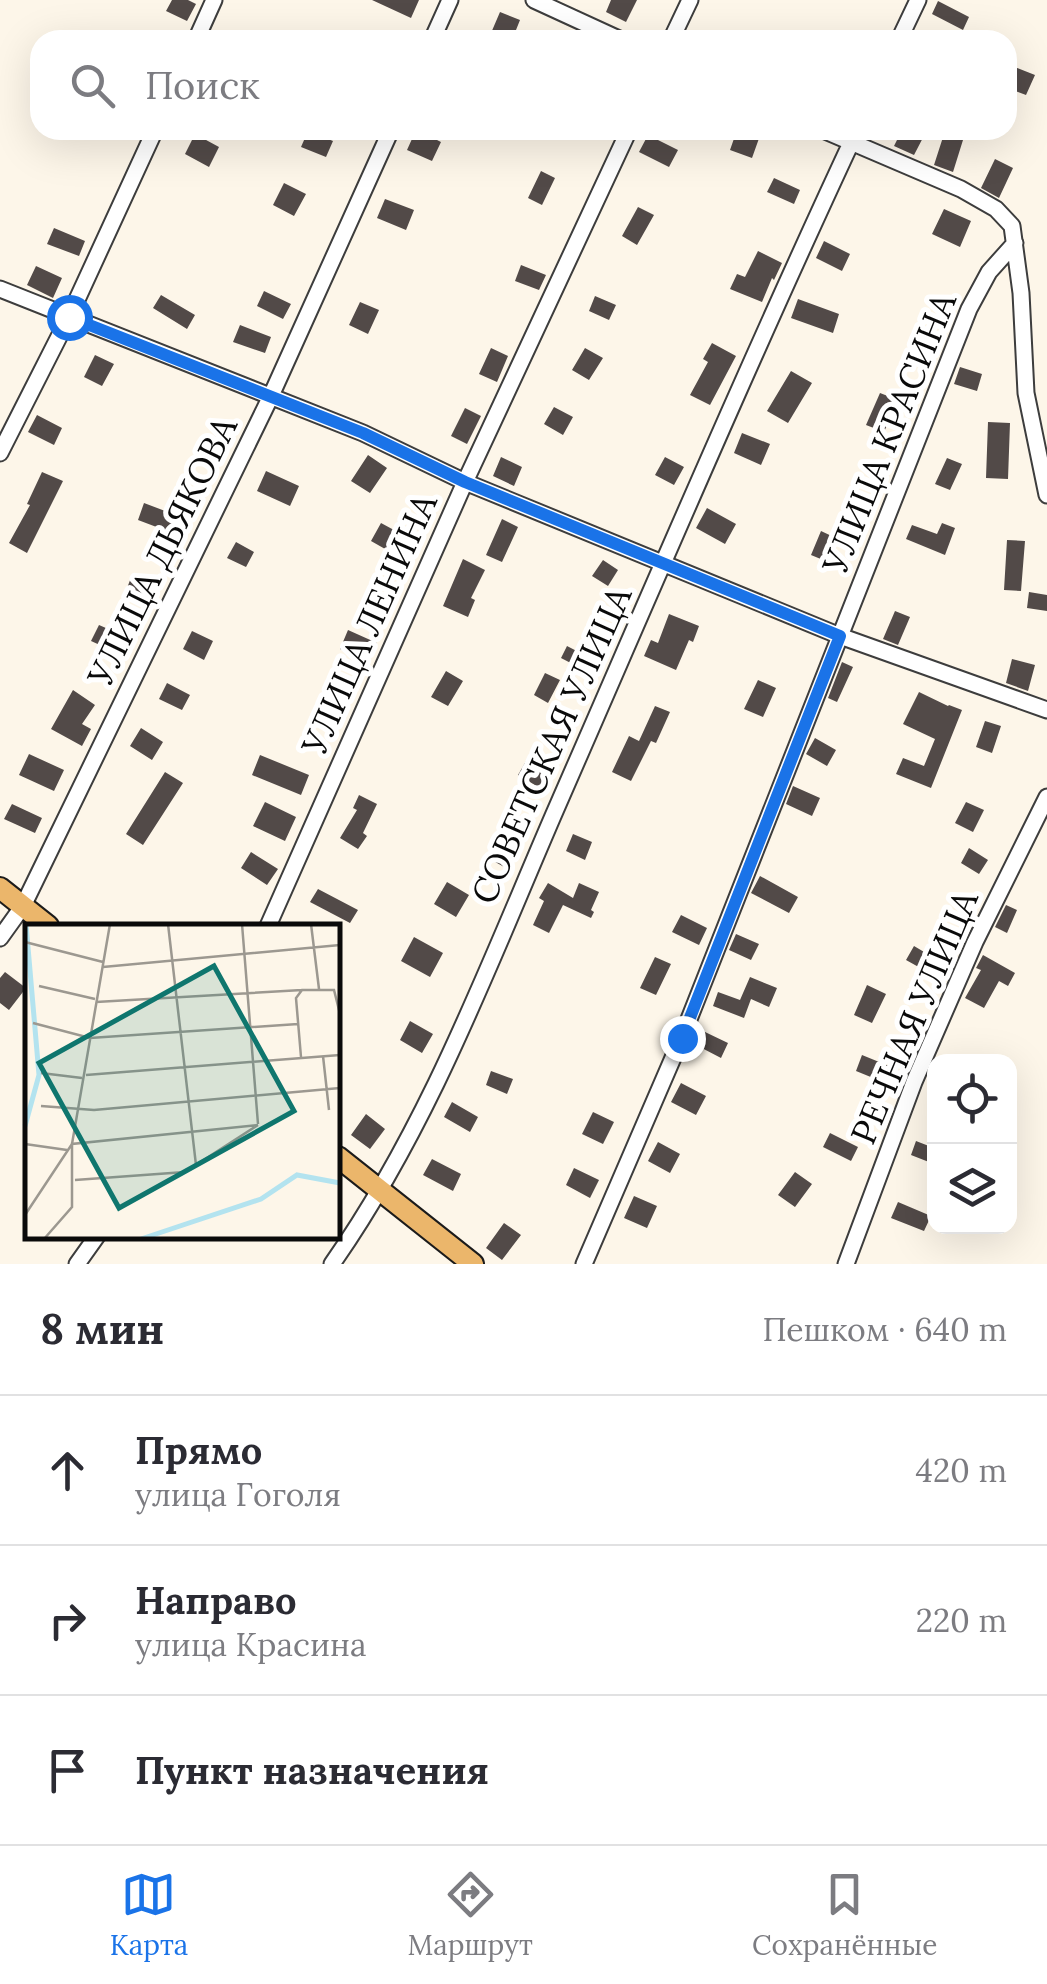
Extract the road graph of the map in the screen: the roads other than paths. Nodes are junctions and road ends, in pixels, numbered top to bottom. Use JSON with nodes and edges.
{"nodes":[{"id":1,"x":214,"y":0,"type":"edge"},
{"id":2,"x":450,"y":0,"type":"edge"},
{"id":3,"x":534,"y":0,"type":"edge"},
{"id":4,"x":690,"y":0,"type":"edge"},
{"id":5,"x":918,"y":0,"type":"edge"},
{"id":6,"x":200,"y":30,"type":"edge"},
{"id":7,"x":436,"y":30,"type":"edge"},
{"id":8,"x":599,"y":30,"type":"edge"},
{"id":9,"x":676,"y":30,"type":"edge"},
{"id":10,"x":904,"y":30,"type":"edge"},
{"id":11,"x":149,"y":140,"type":"edge"},
{"id":12,"x":386,"y":140,"type":"edge"},
{"id":13,"x":624,"y":140,"type":"edge"},
{"id":14,"x":852,"y":140,"type":"edge"},
{"id":15,"x":862,"y":140,"type":"edge"},
{"id":16,"x":1014,"y":243,"type":"junction"},
{"id":17,"x":0,"y":289,"type":"edge"},
{"id":18,"x":69,"y":317,"type":"junction"},
{"id":19,"x":270,"y":398,"type":"junction"},
{"id":20,"x":0,"y":453,"type":"edge"},
{"id":21,"x":465,"y":482,"type":"junction"},
{"id":22,"x":1047,"y":495,"type":"edge"},
{"id":23,"x":663,"y":563,"type":"junction"},
{"id":24,"x":840,"y":636,"type":"junction"},
{"id":25,"x":1047,"y":710,"type":"edge"},
{"id":26,"x":1047,"y":797,"type":"edge"},
{"id":27,"x":0,"y":888,"type":"edge"},
{"id":28,"x":23,"y":906,"type":"junction"},
{"id":29,"x":46,"y":924,"type":"edge"},
{"id":30,"x":269,"y":924,"type":"edge"},
{"id":31,"x":0,"y":938,"type":"edge"},
{"id":32,"x":340,"y":1159,"type":"edge"},
{"id":33,"x":379,"y":1188,"type":"junction"},
{"id":34,"x":94,"y":1239,"type":"edge"},
{"id":35,"x":77,"y":1264,"type":"edge"},
{"id":36,"x":332,"y":1264,"type":"edge"},
{"id":37,"x":473,"y":1264,"type":"edge"},
{"id":38,"x":584,"y":1264,"type":"edge"},
{"id":39,"x":846,"y":1264,"type":"edge"}],
"edges":[{"from":1,"to":6,"type":"street"},
{"from":2,"to":7,"type":"street"},
{"from":3,"to":8,"type":"street"},
{"from":4,"to":9,"type":"street"},
{"from":5,"to":10,"type":"street"},
{"from":11,"to":18,"type":"street"},
{"from":12,"to":19,"type":"street","name":"УЛИЦА ДЬЯКОВА"},
{"from":13,"to":21,"type":"street","name":"УЛИЦА ЛЕНИНА"},
{"from":14,"to":23,"type":"street","name":"СОВЕТСКАЯ УЛИЦА"},
{"from":15,"to":16,"type":"street"},
{"from":16,"to":22,"type":"street"},
{"from":16,"to":24,"type":"street","name":"УЛИЦА КРАСИНА"},
{"from":17,"to":18,"type":"street"},
{"from":18,"to":19,"type":"street"},
{"from":18,"to":20,"type":"street"},
{"from":19,"to":21,"type":"street"},
{"from":19,"to":28,"type":"street","name":"УЛИЦА ДЬЯКОВА"},
{"from":21,"to":23,"type":"street"},
{"from":21,"to":30,"type":"street","name":"УЛИЦА ЛЕНИНА"},
{"from":23,"to":24,"type":"street"},
{"from":23,"to":33,"type":"street","name":"СОВЕТСКАЯ УЛИЦА"},
{"from":24,"to":25,"type":"street"},
{"from":24,"to":38,"type":"street","name":"УЛИЦА КРАСИНА"},
{"from":26,"to":39,"type":"street","name":"РЕЧНАЯ УЛИЦА"},
{"from":27,"to":28,"type":"main road"},
{"from":28,"to":29,"type":"main road"},
{"from":28,"to":31,"type":"street","name":"УЛИЦА ДЬЯКОВА"},
{"from":32,"to":33,"type":"main road"},
{"from":33,"to":36,"type":"street","name":"СОВЕТСКАЯ УЛИЦА"},
{"from":33,"to":37,"type":"main road"},
{"from":34,"to":35,"type":"street"}]}
